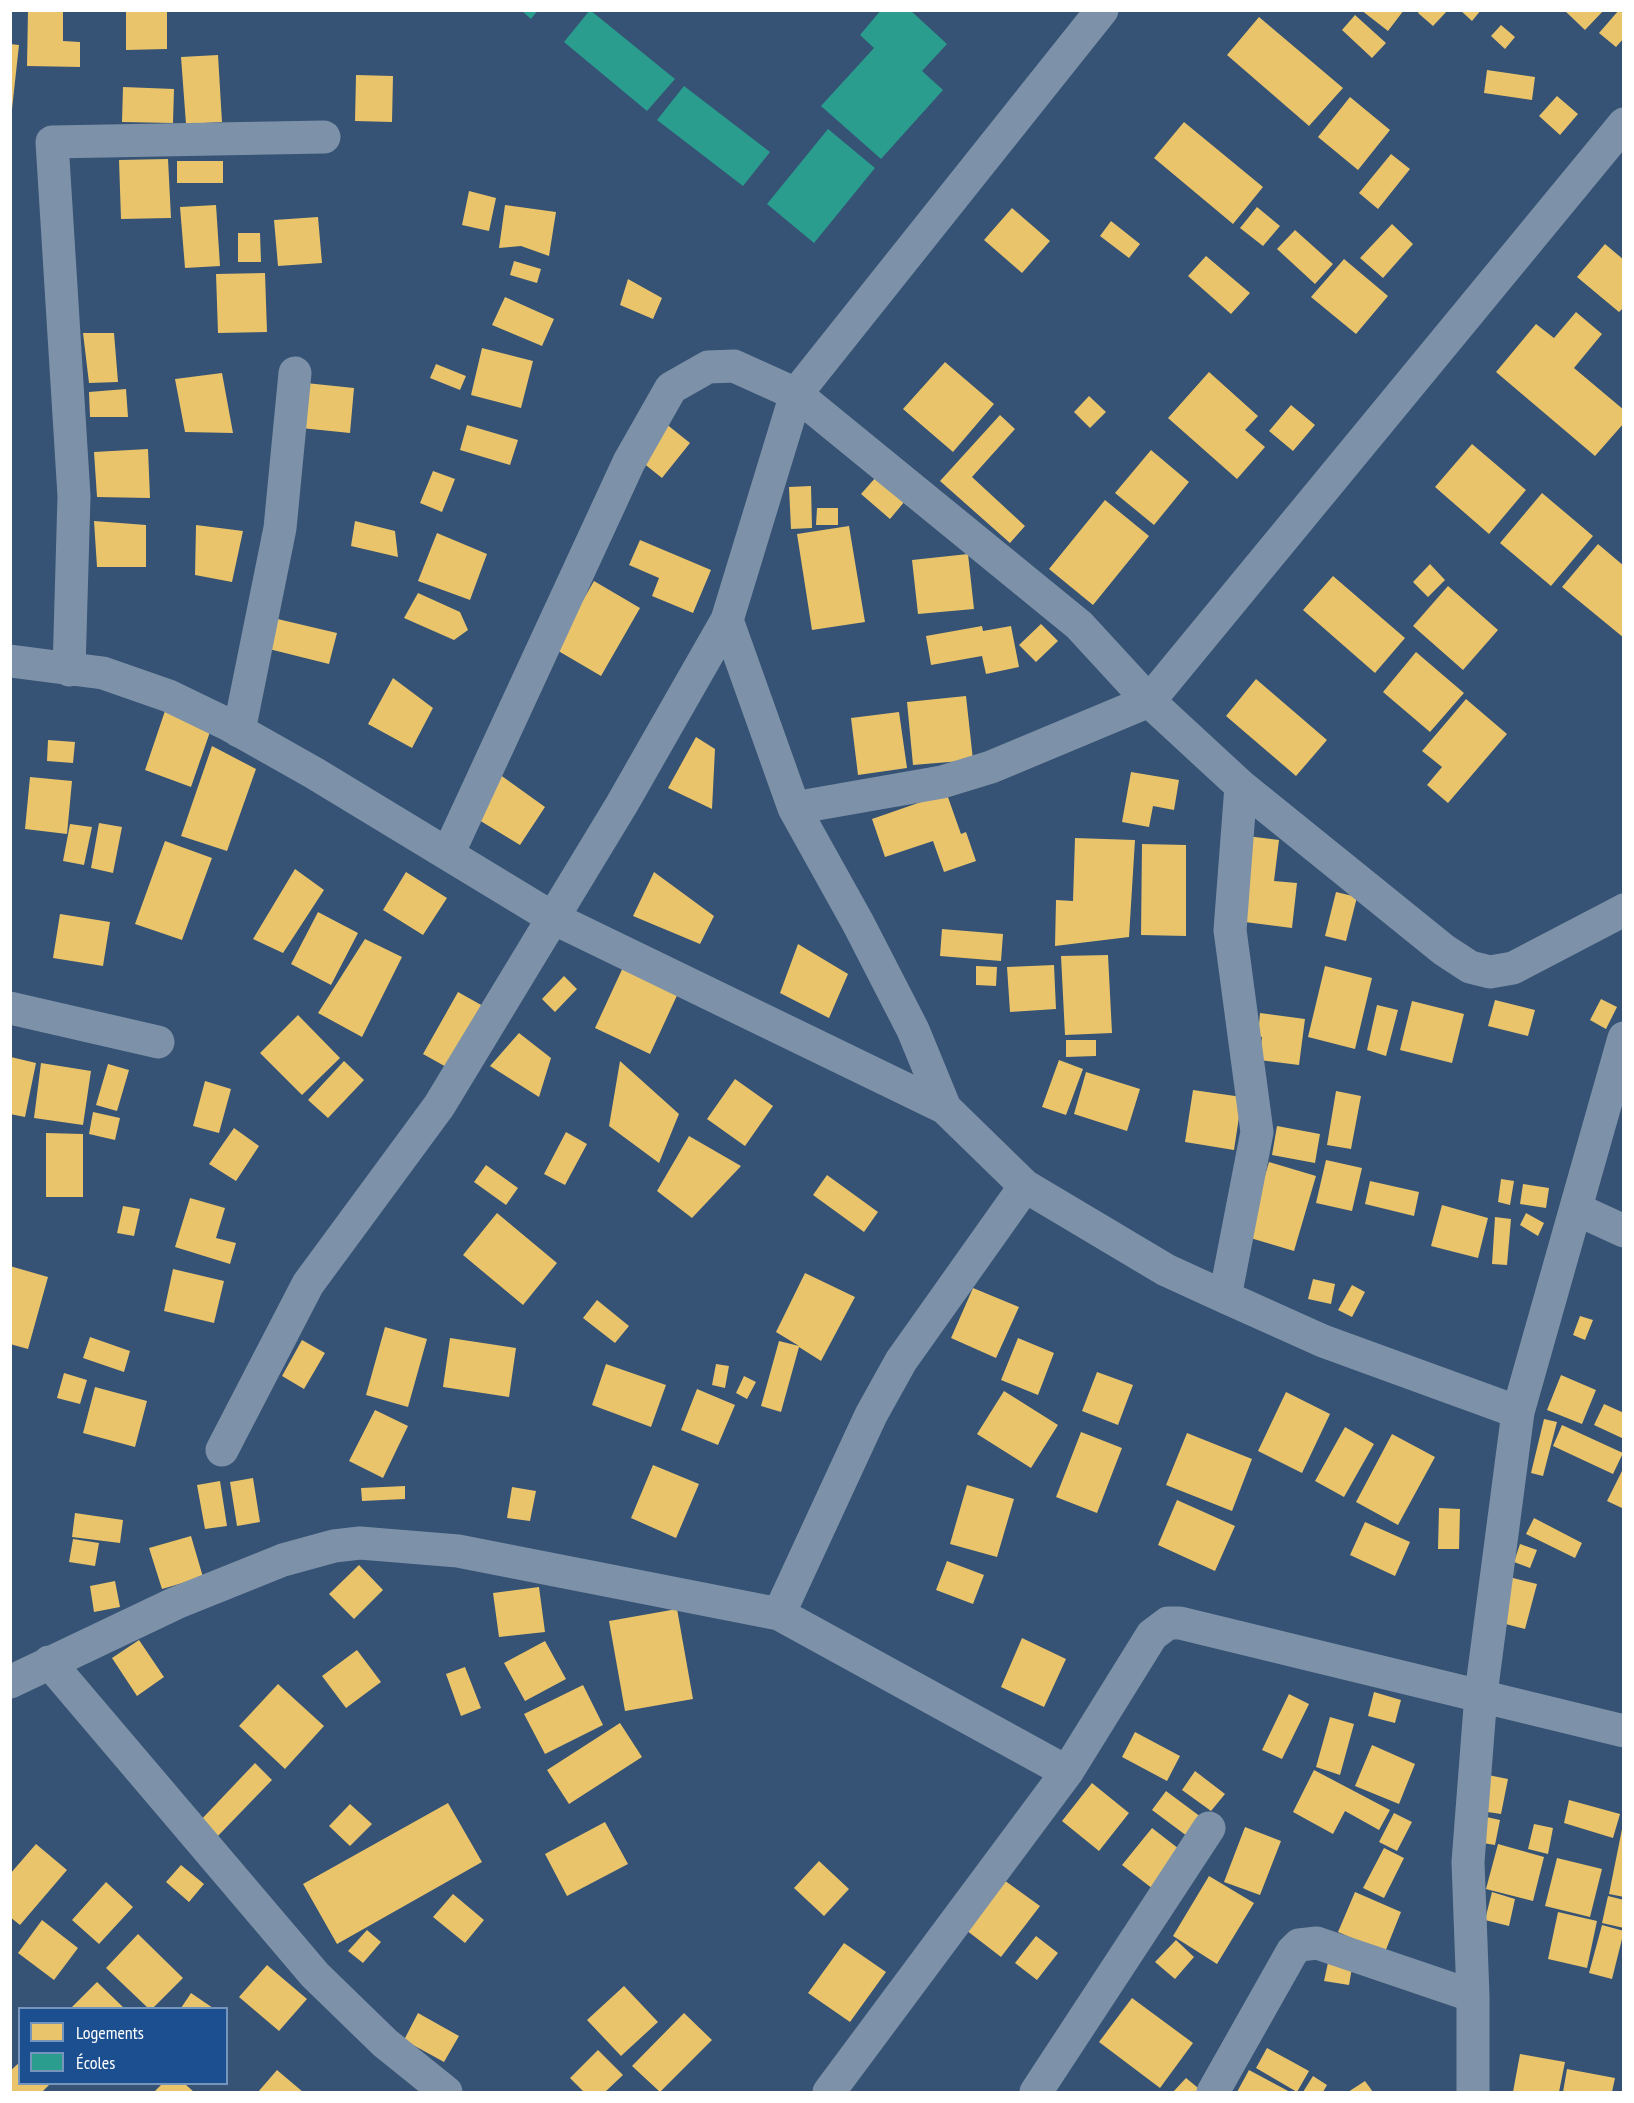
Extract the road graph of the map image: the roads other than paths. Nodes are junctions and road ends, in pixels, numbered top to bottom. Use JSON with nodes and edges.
{"nodes":[{"id":1,"x":1102,"y":10,"type":"edge"},
{"id":2,"x":1623,"y":124,"type":"edge"},
{"id":3,"x":324,"y":137,"type":"dead end"},
{"id":4,"x":295,"y":373,"type":"dead end"},
{"id":5,"x":796,"y":394,"type":"junction"},
{"id":6,"x":728,"y":620,"type":"junction"},
{"id":7,"x":10,"y":661,"type":"edge"},
{"id":8,"x":69,"y":670,"type":"junction"},
{"id":9,"x":1149,"y":701,"type":"junction"},
{"id":10,"x":239,"y":731,"type":"junction"},
{"id":11,"x":1241,"y":786,"type":"junction"},
{"id":12,"x":794,"y":808,"type":"junction"},
{"id":13,"x":448,"y":854,"type":"junction"},
{"id":14,"x":1623,"y":910,"type":"edge"},
{"id":15,"x":553,"y":918,"type":"junction"},
{"id":16,"x":10,"y":1008,"type":"edge"},
{"id":17,"x":1623,"y":1038,"type":"edge"},
{"id":18,"x":158,"y":1042,"type":"dead end"},
{"id":19,"x":945,"y":1108,"type":"junction"},
{"id":20,"x":1025,"y":1186,"type":"junction"},
{"id":21,"x":1576,"y":1209,"type":"junction"},
{"id":22,"x":1623,"y":1231,"type":"edge"},
{"id":23,"x":1225,"y":1297,"type":"junction"},
{"id":24,"x":1518,"y":1412,"type":"junction"},
{"id":25,"x":222,"y":1450,"type":"dead end"},
{"id":26,"x":779,"y":1614,"type":"junction"},
{"id":27,"x":49,"y":1662,"type":"junction"},
{"id":28,"x":10,"y":1682,"type":"edge"},
{"id":29,"x":1481,"y":1694,"type":"junction"},
{"id":30,"x":1623,"y":1731,"type":"edge"},
{"id":31,"x":1067,"y":1772,"type":"junction"},
{"id":32,"x":1209,"y":1828,"type":"dead end"},
{"id":33,"x":1473,"y":1996,"type":"junction"},
{"id":34,"x":446,"y":2092,"type":"edge"},
{"id":35,"x":829,"y":2092,"type":"edge"},
{"id":36,"x":1036,"y":2092,"type":"edge"},
{"id":37,"x":1214,"y":2092,"type":"edge"},
{"id":38,"x":1473,"y":2092,"type":"edge"}],
"edges":[{"from":1,"to":5,"type":"street"},
{"from":2,"to":9,"type":"street"},
{"from":3,"to":8,"type":"street"},
{"from":4,"to":10,"type":"street"},
{"from":5,"to":6,"type":"street"},
{"from":5,"to":9,"type":"street"},
{"from":5,"to":13,"type":"street"},
{"from":6,"to":12,"type":"street"},
{"from":6,"to":15,"type":"street"},
{"from":7,"to":8,"type":"street"},
{"from":8,"to":10,"type":"street"},
{"from":9,"to":11,"type":"street"},
{"from":9,"to":12,"type":"street"},
{"from":10,"to":13,"type":"street"},
{"from":11,"to":14,"type":"street"},
{"from":11,"to":23,"type":"street"},
{"from":12,"to":19,"type":"street"},
{"from":13,"to":15,"type":"street"},
{"from":15,"to":19,"type":"street"},
{"from":15,"to":25,"type":"street"},
{"from":16,"to":18,"type":"street"},
{"from":17,"to":21,"type":"street"},
{"from":19,"to":20,"type":"street"},
{"from":20,"to":23,"type":"street"},
{"from":20,"to":26,"type":"street"},
{"from":21,"to":22,"type":"street"},
{"from":21,"to":24,"type":"street"},
{"from":23,"to":24,"type":"street"},
{"from":24,"to":29,"type":"street"},
{"from":26,"to":27,"type":"street"},
{"from":26,"to":31,"type":"street"},
{"from":27,"to":28,"type":"street"},
{"from":27,"to":34,"type":"street"},
{"from":29,"to":30,"type":"street"},
{"from":29,"to":31,"type":"street"},
{"from":29,"to":33,"type":"street"},
{"from":31,"to":35,"type":"street"},
{"from":32,"to":36,"type":"street"},
{"from":33,"to":37,"type":"street"},
{"from":33,"to":38,"type":"street"}]}
